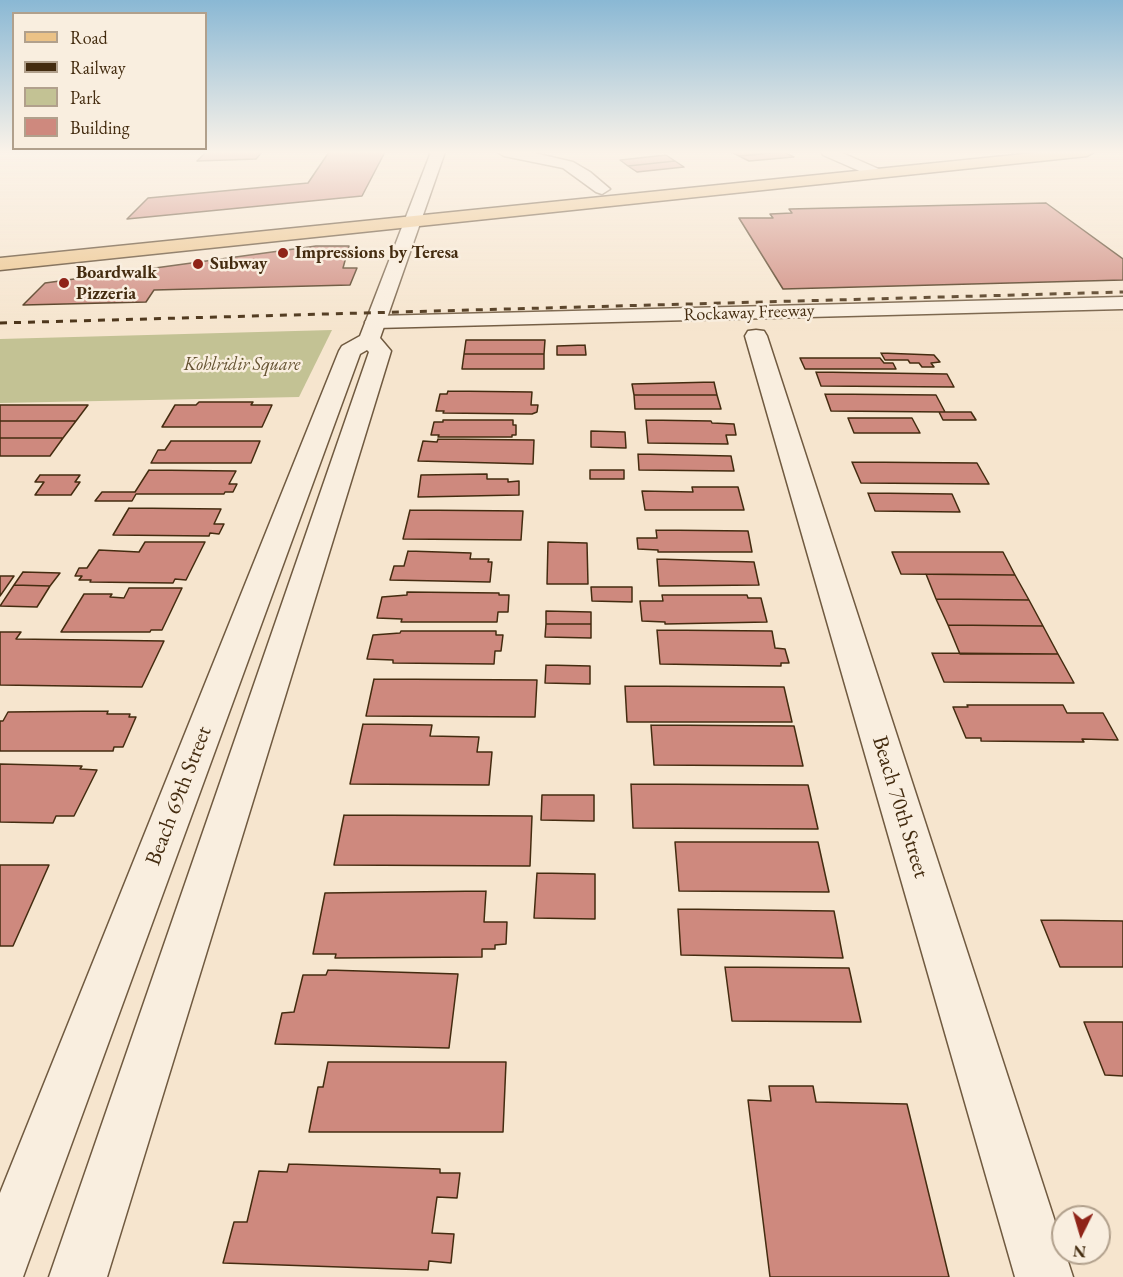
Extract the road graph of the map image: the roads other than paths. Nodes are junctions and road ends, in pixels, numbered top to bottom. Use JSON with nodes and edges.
{"nodes":[{"id":1,"x":434,"y":212,"type":"edge"},
{"id":2,"x":443,"y":212,"type":"edge"},
{"id":3,"x":416,"y":214,"type":"junction"},
{"id":4,"x":0,"y":250,"type":"edge"},
{"id":5,"x":63,"y":251,"type":"junction"},
{"id":6,"x":0,"y":264,"type":"edge"},
{"id":7,"x":1123,"y":303,"type":"edge"},
{"id":8,"x":372,"y":331,"type":"junction"},
{"id":9,"x":756,"y":336,"type":"dead end"},
{"id":10,"x":0,"y":1263,"type":"edge"},
{"id":11,"x":78,"y":1277,"type":"edge"},
{"id":12,"x":1044,"y":1277,"type":"edge"}],
"edges":[{"from":1,"to":3,"type":"main road"},
{"from":2,"to":3,"type":"main road"},
{"from":3,"to":5,"type":"main road"},
{"from":3,"to":8,"type":"street","name":"Beach 69th Street"},
{"from":4,"to":5,"type":"main road"},
{"from":5,"to":6,"type":"main road"},
{"from":7,"to":8,"type":"street","name":"Rockaway Freeway"},
{"from":8,"to":10,"type":"street","name":"Beach 69th Street"},
{"from":8,"to":11,"type":"street"},
{"from":9,"to":12,"type":"street","name":"Beach 70th Street"}]}
